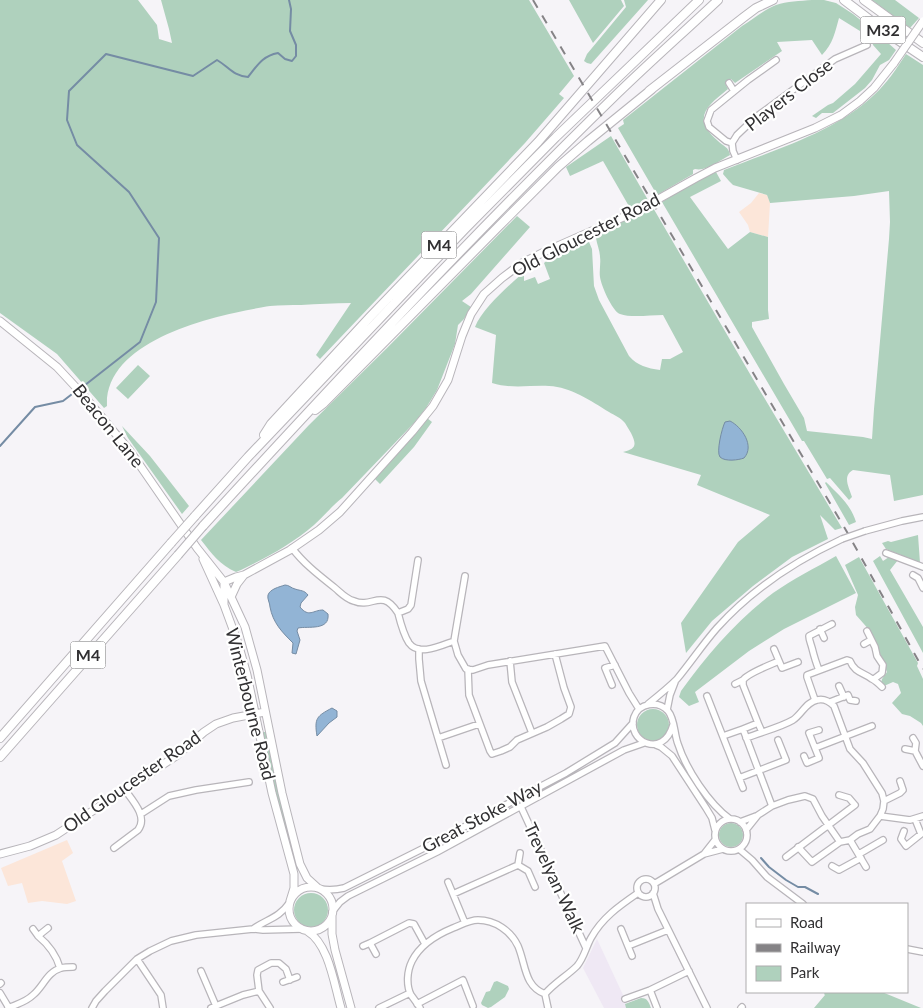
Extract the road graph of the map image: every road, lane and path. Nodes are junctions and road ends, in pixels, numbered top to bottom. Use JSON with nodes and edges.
{"nodes":[{"id":1,"x":661,"y":0,"type":"edge"},
{"id":2,"x":699,"y":0,"type":"edge"},
{"id":3,"x":718,"y":0,"type":"edge"},
{"id":4,"x":773,"y":0,"type":"edge"},
{"id":5,"x":844,"y":0,"type":"edge"},
{"id":6,"x":864,"y":0,"type":"edge"},
{"id":7,"x":923,"y":21,"type":"edge"},
{"id":8,"x":923,"y":42,"type":"edge"},
{"id":9,"x":867,"y":46,"type":"dead end"},
{"id":10,"x":923,"y":57,"type":"edge"},
{"id":11,"x":776,"y":60,"type":"dead end"},
{"id":12,"x":728,"y":83,"type":"dead end"},
{"id":13,"x":652,"y":89,"type":"junction"},
{"id":14,"x":734,"y":91,"type":"junction"},
{"id":15,"x":732,"y":143,"type":"junction"},
{"id":16,"x":737,"y":160,"type":"junction"},
{"id":17,"x":491,"y":221,"type":"junction"},
{"id":18,"x":0,"y":321,"type":"edge"},
{"id":19,"x":292,"y":429,"type":"junction"},
{"id":20,"x":248,"y":457,"type":"junction"},
{"id":21,"x":923,"y":517,"type":"edge"},
{"id":22,"x":197,"y":548,"type":"junction"},
{"id":23,"x":292,"y":548,"type":"junction"},
{"id":24,"x":886,"y":553,"type":"dead end"},
{"id":25,"x":418,"y":560,"type":"dead end"},
{"id":26,"x":923,"y":567,"type":"edge"},
{"id":27,"x":244,"y":575,"type":"junction"},
{"id":28,"x":913,"y":575,"type":"dead end"},
{"id":29,"x":465,"y":576,"type":"dead end"},
{"id":30,"x":224,"y":582,"type":"junction"},
{"id":31,"x":923,"y":588,"type":"edge"},
{"id":32,"x":231,"y":597,"type":"junction"},
{"id":33,"x":224,"y":605,"type":"junction"},
{"id":34,"x":398,"y":613,"type":"junction"},
{"id":35,"x":832,"y":624,"type":"dead end"},
{"id":36,"x":820,"y":629,"type":"junction"},
{"id":37,"x":867,"y":631,"type":"dead end"},
{"id":38,"x":824,"y":638,"type":"dead end"},
{"id":39,"x":454,"y":640,"type":"junction"},
{"id":40,"x":872,"y":640,"type":"junction"},
{"id":41,"x":864,"y":644,"type":"dead end"},
{"id":42,"x":774,"y":649,"type":"dead end"},
{"id":43,"x":419,"y":650,"type":"junction"},
{"id":44,"x":555,"y":654,"type":"junction"},
{"id":45,"x":604,"y":660,"type":"dead end"},
{"id":46,"x":510,"y":661,"type":"junction"},
{"id":47,"x":779,"y":661,"type":"junction"},
{"id":48,"x":798,"y":662,"type":"dead end"},
{"id":49,"x":616,"y":664,"type":"junction"},
{"id":50,"x":605,"y":668,"type":"junction"},
{"id":51,"x":468,"y":669,"type":"junction"},
{"id":52,"x":819,"y":670,"type":"junction"},
{"id":53,"x":874,"y":679,"type":"junction"},
{"id":54,"x":676,"y":680,"type":"junction"},
{"id":55,"x":743,"y":683,"type":"junction"},
{"id":56,"x":735,"y":684,"type":"dead end"},
{"id":57,"x":612,"y":685,"type":"dead end"},
{"id":58,"x":839,"y":686,"type":"dead end"},
{"id":59,"x":882,"y":687,"type":"dead end"},
{"id":60,"x":707,"y":696,"type":"dead end"},
{"id":61,"x":844,"y":697,"type":"junction"},
{"id":62,"x":815,"y":700,"type":"junction"},
{"id":63,"x":856,"y":701,"type":"dead end"},
{"id":64,"x":830,"y":702,"type":"junction"},
{"id":65,"x":648,"y":704,"type":"junction"},
{"id":66,"x":639,"y":709,"type":"junction"},
{"id":67,"x":667,"y":710,"type":"junction"},
{"id":68,"x":265,"y":712,"type":"junction"},
{"id":69,"x":254,"y":715,"type":"junction"},
{"id":70,"x":633,"y":723,"type":"junction"},
{"id":71,"x":758,"y":723,"type":"junction"},
{"id":72,"x":479,"y":724,"type":"junction"},
{"id":73,"x":673,"y":725,"type":"junction"},
{"id":74,"x":872,"y":726,"type":"dead end"},
{"id":75,"x":743,"y":729,"type":"junction"},
{"id":76,"x":819,"y":730,"type":"dead end"},
{"id":77,"x":762,"y":732,"type":"junction"},
{"id":78,"x":532,"y":733,"type":"junction"},
{"id":79,"x":846,"y":735,"type":"junction"},
{"id":80,"x":723,"y":736,"type":"junction"},
{"id":81,"x":921,"y":737,"type":"dead end"},
{"id":82,"x":0,"y":738,"type":"edge"},
{"id":83,"x":438,"y":738,"type":"junction"},
{"id":84,"x":746,"y":738,"type":"junction"},
{"id":85,"x":778,"y":740,"type":"dead end"},
{"id":86,"x":644,"y":743,"type":"junction"},
{"id":87,"x":654,"y":744,"type":"junction"},
{"id":88,"x":815,"y":748,"type":"junction"},
{"id":89,"x":905,"y":749,"type":"dead end"},
{"id":90,"x":915,"y":750,"type":"junction"},
{"id":91,"x":804,"y":756,"type":"dead end"},
{"id":92,"x":0,"y":757,"type":"edge"},
{"id":93,"x":446,"y":765,"type":"dead end"},
{"id":94,"x":923,"y":766,"type":"edge"},
{"id":95,"x":759,"y":770,"type":"junction"},
{"id":96,"x":739,"y":778,"type":"junction"},
{"id":97,"x":900,"y":781,"type":"dead end"},
{"id":98,"x":249,"y":782,"type":"dead end"},
{"id":99,"x":743,"y":788,"type":"dead end"},
{"id":100,"x":125,"y":790,"type":"junction"},
{"id":101,"x":839,"y":796,"type":"dead end"},
{"id":102,"x":884,"y":801,"type":"junction"},
{"id":103,"x":772,"y":806,"type":"junction"},
{"id":104,"x":521,"y":808,"type":"junction"},
{"id":105,"x":141,"y":814,"type":"junction"},
{"id":106,"x":758,"y":815,"type":"junction"},
{"id":107,"x":880,"y":816,"type":"junction"},
{"id":108,"x":923,"y":816,"type":"edge"},
{"id":109,"x":730,"y":819,"type":"junction"},
{"id":110,"x":915,"y":819,"type":"junction"},
{"id":111,"x":740,"y":822,"type":"junction"},
{"id":112,"x":828,"y":825,"type":"junction"},
{"id":113,"x":716,"y":830,"type":"junction"},
{"id":114,"x":746,"y":830,"type":"junction"},
{"id":115,"x":904,"y":831,"type":"dead end"},
{"id":116,"x":715,"y":840,"type":"junction"},
{"id":117,"x":850,"y":840,"type":"junction"},
{"id":118,"x":883,"y":840,"type":"dead end"},
{"id":119,"x":745,"y":842,"type":"junction"},
{"id":120,"x":840,"y":842,"type":"junction"},
{"id":121,"x":798,"y":847,"type":"junction"},
{"id":122,"x":114,"y":848,"type":"dead end"},
{"id":123,"x":723,"y":849,"type":"junction"},
{"id":124,"x":739,"y":849,"type":"junction"},
{"id":125,"x":520,"y":853,"type":"dead end"},
{"id":126,"x":0,"y":854,"type":"edge"},
{"id":127,"x":704,"y":854,"type":"junction"},
{"id":128,"x":860,"y":856,"type":"junction"},
{"id":129,"x":786,"y":857,"type":"dead end"},
{"id":130,"x":752,"y":860,"type":"junction"},
{"id":131,"x":518,"y":865,"type":"junction"},
{"id":132,"x":832,"y":866,"type":"dead end"},
{"id":133,"x":866,"y":866,"type":"dead end"},
{"id":134,"x":448,"y":882,"type":"dead end"},
{"id":135,"x":654,"y":884,"type":"junction"},
{"id":136,"x":535,"y":887,"type":"dead end"},
{"id":137,"x":319,"y":888,"type":"junction"},
{"id":138,"x":638,"y":893,"type":"junction"},
{"id":139,"x":654,"y":893,"type":"junction"},
{"id":140,"x":453,"y":894,"type":"junction"},
{"id":141,"x":647,"y":898,"type":"junction"},
{"id":142,"x":290,"y":901,"type":"junction"},
{"id":143,"x":802,"y":903,"type":"edge"},
{"id":144,"x":658,"y":909,"type":"junction"},
{"id":145,"x":332,"y":913,"type":"junction"},
{"id":146,"x":465,"y":923,"type":"junction"},
{"id":147,"x":48,"y":928,"type":"dead end"},
{"id":148,"x":33,"y":929,"type":"dead end"},
{"id":149,"x":253,"y":929,"type":"junction"},
{"id":150,"x":303,"y":929,"type":"junction"},
{"id":151,"x":621,"y":929,"type":"dead end"},
{"id":152,"x":668,"y":930,"type":"junction"},
{"id":153,"x":38,"y":936,"type":"junction"},
{"id":154,"x":370,"y":943,"type":"junction"},
{"id":155,"x":426,"y":944,"type":"junction"},
{"id":156,"x":363,"y":946,"type":"dead end"},
{"id":157,"x":628,"y":946,"type":"junction"},
{"id":158,"x":586,"y":948,"type":"junction"},
{"id":159,"x":908,"y":949,"type":"edge"},
{"id":160,"x":923,"y":952,"type":"edge"},
{"id":161,"x":376,"y":954,"type":"dead end"},
{"id":162,"x":632,"y":956,"type":"dead end"},
{"id":163,"x":137,"y":959,"type":"junction"},
{"id":164,"x":73,"y":967,"type":"dead end"},
{"id":165,"x":60,"y":968,"type":"junction"},
{"id":166,"x":201,"y":971,"type":"dead end"},
{"id":167,"x":689,"y":971,"type":"junction"},
{"id":168,"x":297,"y":977,"type":"dead end"},
{"id":169,"x":290,"y":980,"type":"junction"},
{"id":170,"x":283,"y":982,"type":"dead end"},
{"id":171,"x":650,"y":990,"type":"junction"},
{"id":172,"x":259,"y":991,"type":"junction"},
{"id":173,"x":0,"y":993,"type":"edge"},
{"id":174,"x":410,"y":993,"type":"junction"},
{"id":175,"x":545,"y":994,"type":"junction"},
{"id":176,"x":625,"y":999,"type":"dead end"},
{"id":177,"x":418,"y":1006,"type":"edge"},
{"id":178,"x":473,"y":1006,"type":"dead end"},
{"id":179,"x":213,"y":1007,"type":"edge"},
{"id":180,"x":8,"y":1008,"type":"edge"},
{"id":181,"x":92,"y":1008,"type":"edge"},
{"id":182,"x":163,"y":1008,"type":"edge"},
{"id":183,"x":270,"y":1008,"type":"edge"},
{"id":184,"x":341,"y":1008,"type":"edge"},
{"id":185,"x":351,"y":1008,"type":"edge"},
{"id":186,"x":379,"y":1008,"type":"edge"},
{"id":187,"x":548,"y":1008,"type":"edge"},
{"id":188,"x":657,"y":1008,"type":"edge"},
{"id":189,"x":707,"y":1008,"type":"edge"}],
"edges":[{"from":1,"to":20,"type":"highway","number":"M4"},
{"from":2,"to":20,"type":"highway","number":"M4"},
{"from":3,"to":17,"type":"highway","number":"M4"},
{"from":4,"to":13,"type":"highway","number":"M4"},
{"from":5,"to":10,"type":"highway","number":"M32"},
{"from":6,"to":8,"type":"highway","number":"M32"},
{"from":7,"to":16,"type":"main road","name":"Old Gloucester Road","bridge":true},
{"from":9,"to":15,"type":"street","name":"Players Close"},
{"from":11,"to":14,"type":"street"},
{"from":12,"to":14,"type":"street"},
{"from":13,"to":17,"type":"highway","number":"M4"},
{"from":13,"to":19,"type":"highway","number":"M4"},
{"from":14,"to":15,"type":"street"},
{"from":15,"to":16,"type":"street","name":"Players Close"},
{"from":16,"to":23,"type":"main road","name":"Old Gloucester Road"},
{"from":17,"to":19,"type":"highway","number":"M4"},
{"from":18,"to":22,"type":"main road","name":"Beacon Lane"},
{"from":19,"to":92,"type":"highway","number":"M4","bridge":true},
{"from":20,"to":82,"type":"highway","number":"M4","bridge":true},
{"from":21,"to":54,"type":"street","bridge":true},
{"from":22,"to":30,"type":"main road","name":"Winterbourne Road"},
{"from":22,"to":33,"type":"main road","name":"Winterbourne Road"},
{"from":23,"to":27,"type":"main road","name":"Old Gloucester Road"},
{"from":23,"to":34,"type":"street"},
{"from":24,"to":26,"type":"street"},
{"from":25,"to":34,"type":"street"},
{"from":27,"to":30,"type":"main road","name":"Old Gloucester Road"},
{"from":27,"to":32,"type":"main road","name":"Old Gloucester Road"},
{"from":28,"to":31,"type":"street"},
{"from":29,"to":39,"type":"street"},
{"from":30,"to":32,"type":"main road","name":"Winterbourne Road"},
{"from":30,"to":33,"type":"main road"},
{"from":32,"to":68,"type":"main road","name":"Winterbourne Road"},
{"from":33,"to":69,"type":"main road","name":"Winterbourne Road"},
{"from":34,"to":43,"type":"street"},
{"from":35,"to":36,"type":"street"},
{"from":36,"to":38,"type":"street"},
{"from":36,"to":52,"type":"street"},
{"from":37,"to":40,"type":"street"},
{"from":39,"to":43,"type":"street"},
{"from":39,"to":51,"type":"street"},
{"from":40,"to":41,"type":"street"},
{"from":40,"to":53,"type":"street"},
{"from":42,"to":47,"type":"street"},
{"from":43,"to":83,"type":"street"},
{"from":44,"to":46,"type":"street"},
{"from":44,"to":49,"type":"street"},
{"from":44,"to":78,"type":"street"},
{"from":45,"to":50,"type":"street"},
{"from":46,"to":51,"type":"street"},
{"from":46,"to":78,"type":"street"},
{"from":47,"to":48,"type":"street"},
{"from":47,"to":55,"type":"street"},
{"from":49,"to":50,"type":"street"},
{"from":49,"to":66,"type":"street"},
{"from":50,"to":57,"type":"street"},
{"from":51,"to":72,"type":"street"},
{"from":52,"to":53,"type":"street"},
{"from":52,"to":62,"type":"street"},
{"from":53,"to":59,"type":"street"},
{"from":54,"to":65,"type":"street"},
{"from":54,"to":67,"type":"street"},
{"from":55,"to":56,"type":"street"},
{"from":55,"to":71,"type":"street"},
{"from":58,"to":61,"type":"street"},
{"from":60,"to":80,"type":"street"},
{"from":61,"to":63,"type":"street"},
{"from":61,"to":64,"type":"street"},
{"from":62,"to":64,"type":"street"},
{"from":62,"to":77,"type":"street"},
{"from":64,"to":79,"type":"street"},
{"from":65,"to":66,"type":"street"},
{"from":65,"to":67,"type":"street"},
{"from":66,"to":70,"type":"street"},
{"from":67,"to":73,"type":"street"},
{"from":68,"to":69,"type":"main road","name":"Old Gloucester Road"},
{"from":68,"to":137,"type":"main road","name":"Winterbourne Road"},
{"from":69,"to":100,"type":"main road","name":"Old Gloucester Road"},
{"from":69,"to":142,"type":"main road","name":"Winterbourne Road"},
{"from":70,"to":86,"type":"street"},
{"from":70,"to":137,"type":"street","name":"Great Stoke Way"},
{"from":71,"to":75,"type":"street"},
{"from":71,"to":77,"type":"street"},
{"from":72,"to":78,"type":"street"},
{"from":72,"to":83,"type":"street"},
{"from":73,"to":87,"type":"street"},
{"from":73,"to":109,"type":"street"},
{"from":74,"to":79,"type":"street"},
{"from":75,"to":80,"type":"street"},
{"from":75,"to":84,"type":"street"},
{"from":76,"to":88,"type":"street"},
{"from":77,"to":84,"type":"street"},
{"from":79,"to":88,"type":"street"},
{"from":79,"to":102,"type":"street"},
{"from":80,"to":96,"type":"street"},
{"from":81,"to":90,"type":"street"},
{"from":83,"to":93,"type":"street"},
{"from":84,"to":95,"type":"street"},
{"from":85,"to":95,"type":"street"},
{"from":86,"to":87,"type":"street"},
{"from":86,"to":104,"type":"street","name":"Great Stoke Way"},
{"from":87,"to":113,"type":"street"},
{"from":88,"to":91,"type":"street"},
{"from":89,"to":90,"type":"street"},
{"from":90,"to":94,"type":"street"},
{"from":95,"to":96,"type":"street"},
{"from":95,"to":103,"type":"street"},
{"from":96,"to":99,"type":"street"},
{"from":97,"to":102,"type":"street"},
{"from":98,"to":105,"type":"street"},
{"from":100,"to":105,"type":"street"},
{"from":100,"to":126,"type":"main road","name":"Old Gloucester Road"},
{"from":101,"to":112,"type":"street"},
{"from":102,"to":107,"type":"street"},
{"from":103,"to":106,"type":"street"},
{"from":103,"to":112,"type":"street"},
{"from":104,"to":145,"type":"street","name":"Great Stoke Way"},
{"from":104,"to":158,"type":"street","name":"Trevelyan Walk"},
{"from":105,"to":122,"type":"street"},
{"from":106,"to":111,"type":"street"},
{"from":106,"to":114,"type":"street"},
{"from":107,"to":110,"type":"street"},
{"from":107,"to":117,"type":"street"},
{"from":108,"to":110,"type":"street"},
{"from":109,"to":111,"type":"street"},
{"from":109,"to":113,"type":"street"},
{"from":110,"to":115,"type":"street"},
{"from":111,"to":114,"type":"street"},
{"from":112,"to":120,"type":"street"},
{"from":112,"to":121,"type":"street"},
{"from":113,"to":116,"type":"street"},
{"from":114,"to":119,"type":"street"},
{"from":116,"to":123,"type":"street"},
{"from":116,"to":127,"type":"street"},
{"from":117,"to":120,"type":"street"},
{"from":117,"to":128,"type":"street"},
{"from":118,"to":128,"type":"street"},
{"from":119,"to":124,"type":"street"},
{"from":119,"to":130,"type":"street"},
{"from":120,"to":121,"type":"street"},
{"from":121,"to":129,"type":"street"},
{"from":123,"to":124,"type":"street"},
{"from":123,"to":127,"type":"street"},
{"from":124,"to":130,"type":"street"},
{"from":125,"to":131,"type":"street"},
{"from":127,"to":135,"type":"street"},
{"from":128,"to":132,"type":"street"},
{"from":128,"to":133,"type":"street"},
{"from":130,"to":143,"type":"street"},
{"from":131,"to":136,"type":"street"},
{"from":131,"to":140,"type":"street"},
{"from":134,"to":140,"type":"street"},
{"from":135,"to":138,"type":"street"},
{"from":135,"to":139,"type":"street"},
{"from":137,"to":142,"type":"main road"},
{"from":137,"to":145,"type":"main road"},
{"from":138,"to":141,"type":"street"},
{"from":138,"to":158,"type":"street"},
{"from":139,"to":141,"type":"street"},
{"from":139,"to":144,"type":"street"},
{"from":140,"to":146,"type":"street"},
{"from":141,"to":144,"type":"street"},
{"from":142,"to":149,"type":"street"},
{"from":142,"to":150,"type":"main road"},
{"from":144,"to":152,"type":"street"},
{"from":145,"to":150,"type":"main road"},
{"from":145,"to":185,"type":"main road"},
{"from":146,"to":155,"type":"street"},
{"from":146,"to":175,"type":"street"},
{"from":147,"to":153,"type":"street"},
{"from":148,"to":153,"type":"street"},
{"from":149,"to":150,"type":"street"},
{"from":149,"to":163,"type":"street"},
{"from":150,"to":184,"type":"main road"},
{"from":151,"to":157,"type":"street"},
{"from":152,"to":157,"type":"street"},
{"from":152,"to":167,"type":"street"},
{"from":153,"to":165,"type":"street"},
{"from":154,"to":155,"type":"street"},
{"from":154,"to":156,"type":"street"},
{"from":154,"to":161,"type":"street"},
{"from":155,"to":174,"type":"street"},
{"from":157,"to":162,"type":"street"},
{"from":158,"to":175,"type":"street"},
{"from":159,"to":160,"type":"street"},
{"from":163,"to":181,"type":"street"},
{"from":163,"to":182,"type":"street"},
{"from":164,"to":165,"type":"street"},
{"from":165,"to":180,"type":"street"},
{"from":166,"to":179,"type":"street"},
{"from":167,"to":171,"type":"street"},
{"from":167,"to":189,"type":"street"},
{"from":168,"to":169,"type":"street"},
{"from":169,"to":170,"type":"street"},
{"from":169,"to":172,"type":"street"},
{"from":171,"to":176,"type":"street"},
{"from":171,"to":188,"type":"street"},
{"from":172,"to":179,"type":"street"},
{"from":172,"to":183,"type":"street"},
{"from":173,"to":180,"type":"street"},
{"from":174,"to":177,"type":"street"},
{"from":174,"to":186,"type":"street"},
{"from":175,"to":187,"type":"street"},
{"from":177,"to":178,"type":"street"}]}
